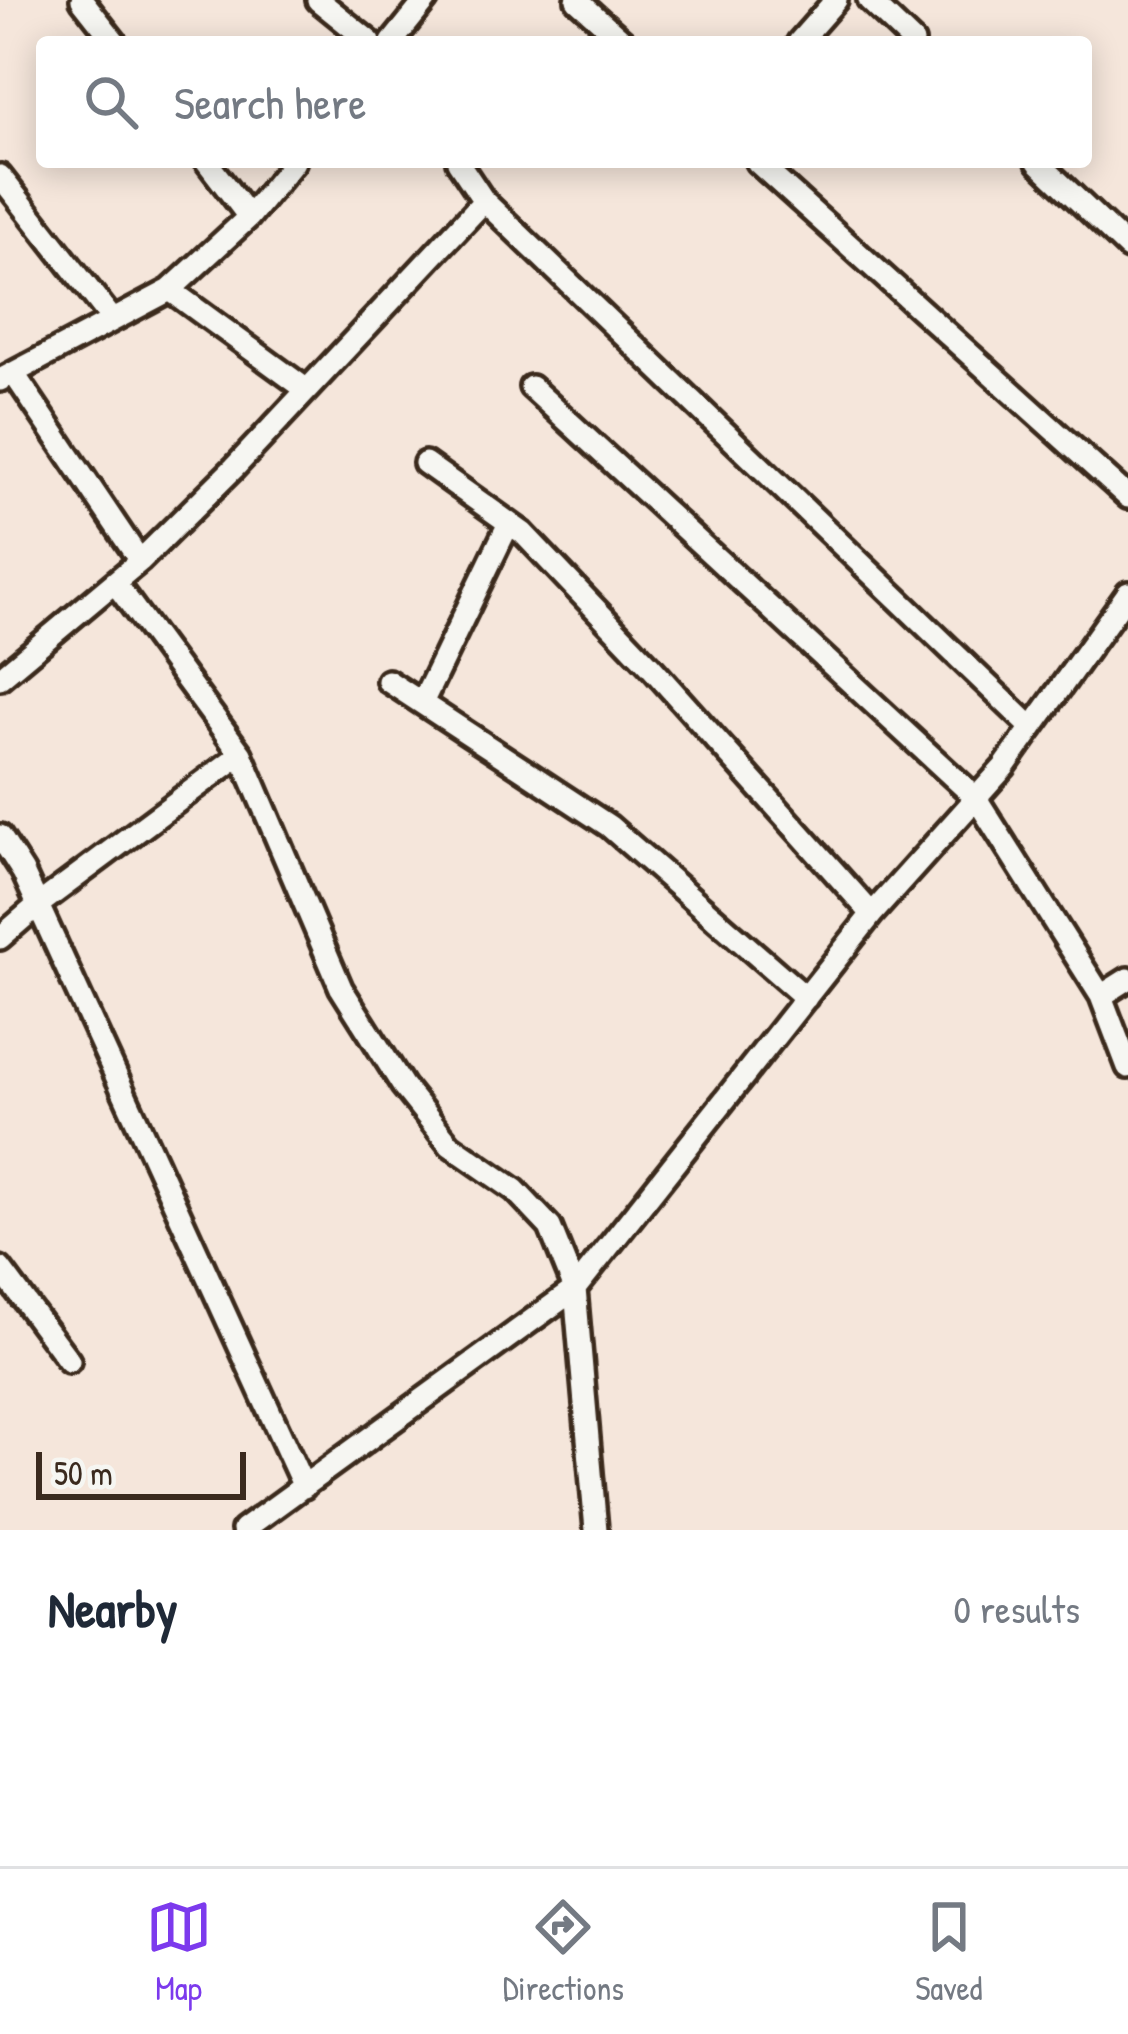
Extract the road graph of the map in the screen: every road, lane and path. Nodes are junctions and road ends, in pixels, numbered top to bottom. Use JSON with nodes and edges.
{"nodes":[{"id":1,"x":82,"y":0,"type":"edge"},
{"id":2,"x":318,"y":0,"type":"edge"},
{"id":3,"x":426,"y":0,"type":"edge"},
{"id":4,"x":577,"y":0,"type":"edge"},
{"id":5,"x":836,"y":0,"type":"edge"},
{"id":6,"x":869,"y":0,"type":"edge"},
{"id":7,"x":110,"y":36,"type":"edge"},
{"id":8,"x":363,"y":36,"type":"edge"},
{"id":9,"x":397,"y":36,"type":"edge"},
{"id":10,"x":616,"y":36,"type":"edge"},
{"id":11,"x":804,"y":36,"type":"edge"},
{"id":12,"x":907,"y":36,"type":"edge"},
{"id":13,"x":212,"y":168,"type":"edge"},
{"id":14,"x":289,"y":168,"type":"edge"},
{"id":15,"x":462,"y":168,"type":"edge"},
{"id":16,"x":764,"y":168,"type":"edge"},
{"id":17,"x":1044,"y":168,"type":"edge"},
{"id":18,"x":0,"y":176,"type":"edge"},
{"id":19,"x":484,"y":201,"type":"junction"},
{"id":20,"x":249,"y":217,"type":"junction"},
{"id":21,"x":1128,"y":248,"type":"edge"},
{"id":22,"x":170,"y":290,"type":"junction"},
{"id":23,"x":112,"y":319,"type":"junction"},
{"id":24,"x":7,"y":377,"type":"edge"},
{"id":25,"x":532,"y":386,"type":"dead end"},
{"id":26,"x":307,"y":390,"type":"junction"},
{"id":27,"x":425,"y":463,"type":"dead end"},
{"id":28,"x":1128,"y":497,"type":"edge"},
{"id":29,"x":509,"y":523,"type":"junction"},
{"id":30,"x":140,"y":561,"type":"junction"},
{"id":31,"x":116,"y":584,"type":"junction"},
{"id":32,"x":1128,"y":593,"type":"edge"},
{"id":33,"x":0,"y":678,"type":"edge"},
{"id":34,"x":388,"y":681,"type":"dead end"},
{"id":35,"x":422,"y":703,"type":"junction"},
{"id":36,"x":1032,"y":728,"type":"junction"},
{"id":37,"x":241,"y":754,"type":"junction"},
{"id":38,"x":976,"y":798,"type":"junction"},
{"id":39,"x":0,"y":836,"type":"edge"},
{"id":40,"x":38,"y":904,"type":"junction"},
{"id":41,"x":872,"y":914,"type":"junction"},
{"id":42,"x":0,"y":938,"type":"edge"},
{"id":43,"x":1128,"y":979,"type":"edge"},
{"id":44,"x":1101,"y":996,"type":"junction"},
{"id":45,"x":806,"y":998,"type":"junction"},
{"id":46,"x":1128,"y":1067,"type":"edge"},
{"id":47,"x":0,"y":1268,"type":"edge"},
{"id":48,"x":575,"y":1289,"type":"junction"},
{"id":49,"x":69,"y":1361,"type":"dead end"},
{"id":50,"x":304,"y":1487,"type":"junction"},
{"id":51,"x":243,"y":1530,"type":"edge"},
{"id":52,"x":596,"y":1530,"type":"edge"}],
"edges":[{"from":1,"to":7,"type":"street"},
{"from":2,"to":8,"type":"street"},
{"from":3,"to":9,"type":"street"},
{"from":4,"to":10,"type":"street"},
{"from":5,"to":11,"type":"street"},
{"from":6,"to":12,"type":"street"},
{"from":13,"to":20,"type":"street"},
{"from":14,"to":20,"type":"street"},
{"from":15,"to":19,"type":"street"},
{"from":16,"to":28,"type":"street"},
{"from":17,"to":21,"type":"street"},
{"from":18,"to":23,"type":"street"},
{"from":19,"to":26,"type":"street"},
{"from":19,"to":36,"type":"street"},
{"from":20,"to":22,"type":"street"},
{"from":22,"to":23,"type":"street"},
{"from":22,"to":26,"type":"street"},
{"from":23,"to":24,"type":"street"},
{"from":24,"to":30,"type":"street"},
{"from":25,"to":38,"type":"street"},
{"from":26,"to":30,"type":"street"},
{"from":27,"to":29,"type":"street"},
{"from":29,"to":35,"type":"street"},
{"from":29,"to":41,"type":"street"},
{"from":30,"to":31,"type":"street"},
{"from":31,"to":33,"type":"street"},
{"from":31,"to":37,"type":"street"},
{"from":32,"to":36,"type":"street"},
{"from":34,"to":35,"type":"street"},
{"from":35,"to":45,"type":"street"},
{"from":36,"to":38,"type":"street"},
{"from":37,"to":40,"type":"street"},
{"from":37,"to":48,"type":"street"},
{"from":38,"to":41,"type":"street"},
{"from":38,"to":44,"type":"street"},
{"from":39,"to":40,"type":"street"},
{"from":40,"to":42,"type":"street"},
{"from":40,"to":50,"type":"street"},
{"from":41,"to":45,"type":"street"},
{"from":43,"to":44,"type":"street"},
{"from":44,"to":46,"type":"street"},
{"from":45,"to":48,"type":"street"},
{"from":47,"to":49,"type":"street"},
{"from":48,"to":50,"type":"street"},
{"from":48,"to":52,"type":"street"},
{"from":50,"to":51,"type":"street"}]}
